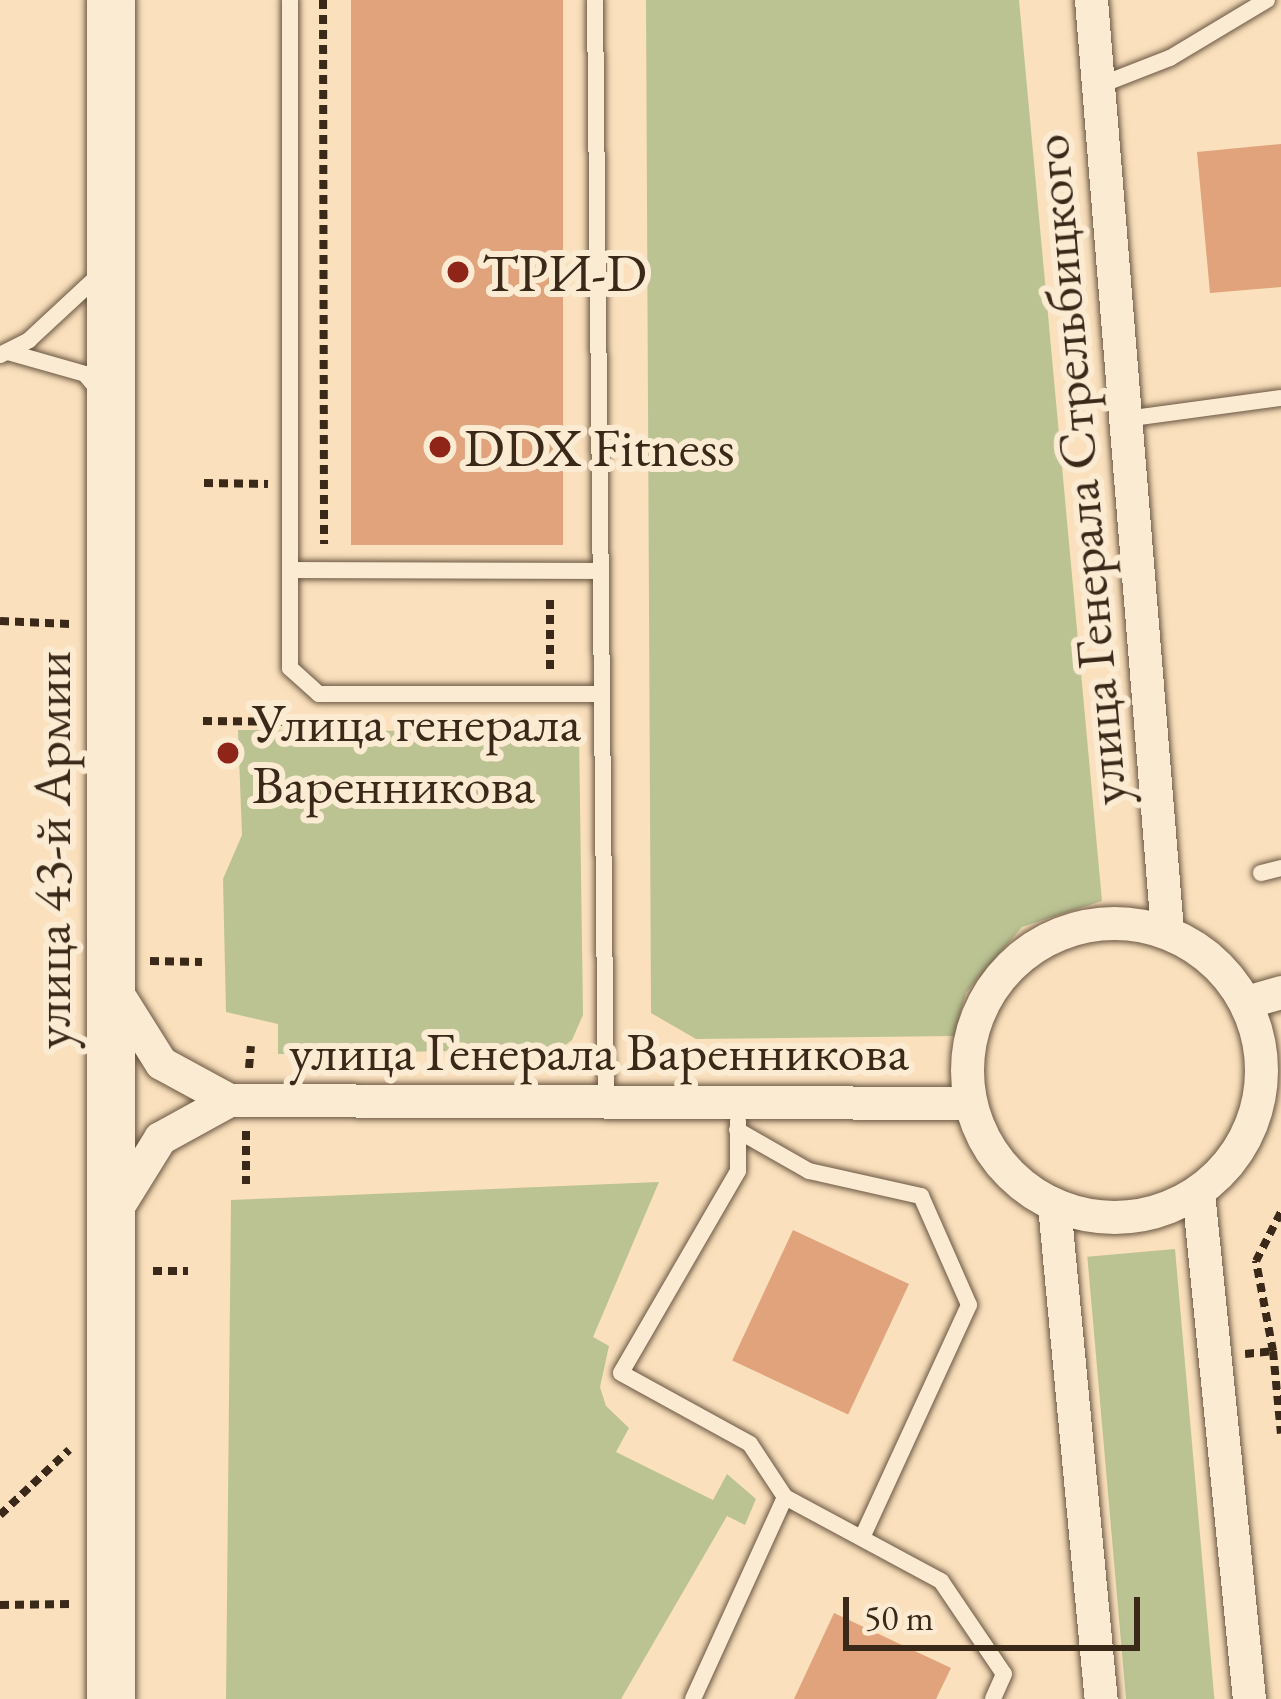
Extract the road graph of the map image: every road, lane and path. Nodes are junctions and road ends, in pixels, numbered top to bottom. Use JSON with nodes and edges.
{"nodes":[{"id":1,"x":111,"y":0,"type":"edge"},
{"id":2,"x":290,"y":0,"type":"edge"},
{"id":3,"x":322,"y":0,"type":"edge"},
{"id":4,"x":595,"y":0,"type":"edge"},
{"id":5,"x":1091,"y":0,"type":"edge"},
{"id":6,"x":1267,"y":0,"type":"edge"},
{"id":7,"x":1097,"y":86,"type":"junction"},
{"id":8,"x":111,"y":263,"type":"junction"},
{"id":9,"x":3,"y":354,"type":"edge"},
{"id":10,"x":1281,"y":398,"type":"edge"},
{"id":11,"x":111,"y":404,"type":"junction"},
{"id":12,"x":1125,"y":419,"type":"junction"},
{"id":13,"x":204,"y":483,"type":"dead end"},
{"id":14,"x":263,"y":484,"type":"dead end"},
{"id":15,"x":323,"y":569,"type":"junction"},
{"id":16,"x":290,"y":570,"type":"junction"},
{"id":17,"x":601,"y":571,"type":"junction"},
{"id":18,"x":0,"y":621,"type":"edge"},
{"id":19,"x":85,"y":625,"type":"dead end"},
{"id":20,"x":320,"y":694,"type":"junction"},
{"id":21,"x":602,"y":694,"type":"junction"},
{"id":22,"x":319,"y":722,"type":"dead end"},
{"id":23,"x":1281,"y":868,"type":"edge"},
{"id":24,"x":1262,"y":873,"type":"dead end"},
{"id":25,"x":1167,"y":931,"type":"junction"},
{"id":26,"x":111,"y":982,"type":"junction"},
{"id":27,"x":1281,"y":992,"type":"edge"},
{"id":28,"x":1246,"y":1002,"type":"junction"},
{"id":29,"x":1272,"y":1067,"type":"edge"},
{"id":30,"x":230,"y":1100,"type":"junction"},
{"id":31,"x":606,"y":1102,"type":"junction"},
{"id":32,"x":969,"y":1103,"type":"junction"},
{"id":33,"x":739,"y":1116,"type":"junction"},
{"id":34,"x":1198,"y":1192,"type":"junction"},
{"id":35,"x":1054,"y":1205,"type":"junction"},
{"id":36,"x":1281,"y":1212,"type":"edge"},
{"id":37,"x":111,"y":1217,"type":"junction"},
{"id":38,"x":1273,"y":1351,"type":"junction"},
{"id":39,"x":1215,"y":1358,"type":"junction"},
{"id":40,"x":1281,"y":1434,"type":"edge"},
{"id":41,"x":84,"y":1438,"type":"dead end"},
{"id":42,"x":785,"y":1496,"type":"junction"},
{"id":43,"x":0,"y":1516,"type":"edge"},
{"id":44,"x":862,"y":1538,"type":"junction"},
{"id":45,"x":83,"y":1604,"type":"dead end"},
{"id":46,"x":0,"y":1605,"type":"edge"},
{"id":47,"x":113,"y":1696,"type":"edge"},
{"id":48,"x":692,"y":1699,"type":"edge"},
{"id":49,"x":993,"y":1699,"type":"edge"},
{"id":50,"x":1101,"y":1699,"type":"edge"},
{"id":51,"x":1249,"y":1699,"type":"edge"}],
"edges":[{"from":1,"to":8,"type":"main road","name":"улица 43-й Армии"},
{"from":2,"to":16,"type":"lane"},
{"from":3,"to":15,"type":"path"},
{"from":4,"to":17,"type":"lane"},
{"from":5,"to":7,"type":"street","name":"улица Генерала Стрельбицкого"},
{"from":6,"to":7,"type":"lane"},
{"from":7,"to":12,"type":"street","name":"улица Генерала Стрельбицкого"},
{"from":8,"to":9,"type":"lane"},
{"from":8,"to":11,"type":"main road","name":"улица 43-й Армии"},
{"from":9,"to":11,"type":"lane"},
{"from":10,"to":12,"type":"lane"},
{"from":11,"to":26,"type":"main road","name":"улица 43-й Армии"},
{"from":12,"to":25,"type":"street","name":"улица Генерала Стрельбицкого"},
{"from":13,"to":14,"type":"path"},
{"from":15,"to":16,"type":"lane"},
{"from":15,"to":17,"type":"lane"},
{"from":16,"to":20,"type":"lane"},
{"from":17,"to":21,"type":"lane"},
{"from":18,"to":19,"type":"path"},
{"from":20,"to":21,"type":"lane"},
{"from":20,"to":22,"type":"path"},
{"from":21,"to":31,"type":"lane"},
{"from":23,"to":24,"type":"lane"},
{"from":25,"to":28,"type":"street"},
{"from":25,"to":32,"type":"street"},
{"from":26,"to":30,"type":"street","name":"улица Генерала Варенникова"},
{"from":26,"to":37,"type":"main road","name":"улица 43-й Армии"},
{"from":27,"to":28,"type":"street"},
{"from":28,"to":29,"type":"street"},
{"from":29,"to":34,"type":"street"},
{"from":30,"to":31,"type":"street","name":"улица Генерала Варенникова"},
{"from":30,"to":37,"type":"street","name":"улица Генерала Варенникова"},
{"from":31,"to":33,"type":"street","name":"улица Генерала Варенникова"},
{"from":32,"to":33,"type":"street","name":"улица Генерала Варенникова"},
{"from":32,"to":35,"type":"street"},
{"from":33,"to":42,"type":"lane"},
{"from":33,"to":44,"type":"lane"},
{"from":34,"to":35,"type":"street"},
{"from":34,"to":39,"type":"street"},
{"from":35,"to":50,"type":"street"},
{"from":36,"to":38,"type":"path"},
{"from":37,"to":47,"type":"main road","name":"улица 43-й Армии"},
{"from":38,"to":39,"type":"path"},
{"from":38,"to":40,"type":"path"},
{"from":39,"to":51,"type":"street"},
{"from":41,"to":43,"type":"path"},
{"from":42,"to":44,"type":"lane"},
{"from":42,"to":48,"type":"lane"},
{"from":44,"to":49,"type":"lane"},
{"from":45,"to":46,"type":"path"}]}
